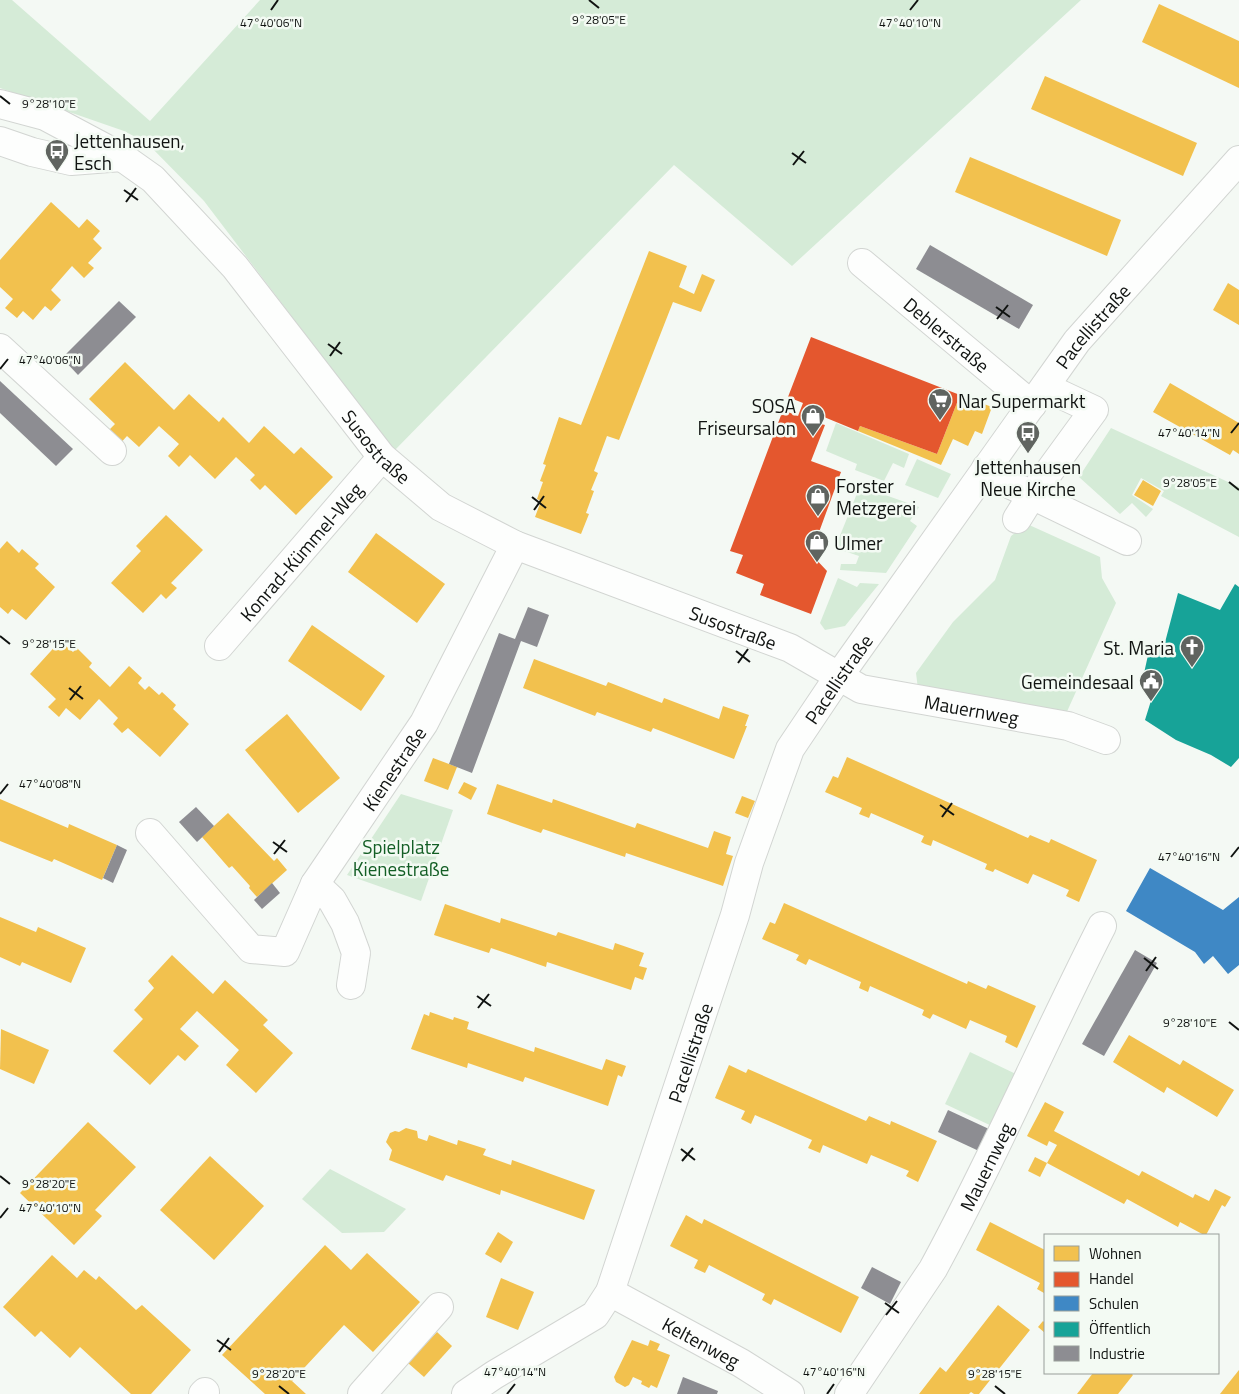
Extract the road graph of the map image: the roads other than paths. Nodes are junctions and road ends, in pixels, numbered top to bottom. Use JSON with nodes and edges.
{"nodes":[{"id":1,"x":0,"y":104,"type":"edge"},
{"id":2,"x":0,"y":141,"type":"edge"},
{"id":3,"x":122,"y":157,"type":"junction"},
{"id":4,"x":1239,"y":160,"type":"edge"},
{"id":5,"x":862,"y":264,"type":"dead end"},
{"id":6,"x":0,"y":348,"type":"edge"},
{"id":7,"x":1039,"y":396,"type":"junction"},
{"id":8,"x":112,"y":451,"type":"dead end"},
{"id":9,"x":382,"y":457,"type":"junction"},
{"id":10,"x":986,"y":468,"type":"junction"},
{"id":11,"x":1032,"y":495,"type":"junction"},
{"id":12,"x":1016,"y":519,"type":"dead end"},
{"id":13,"x":1127,"y":541,"type":"dead end"},
{"id":14,"x":515,"y":545,"type":"junction"},
{"id":15,"x":220,"y":646,"type":"dead end"},
{"id":16,"x":839,"y":676,"type":"junction"},
{"id":17,"x":1106,"y":740,"type":"dead end"},
{"id":18,"x":150,"y":833,"type":"dead end"},
{"id":19,"x":315,"y":884,"type":"junction"},
{"id":20,"x":1102,"y":926,"type":"dead end"},
{"id":21,"x":351,"y":985,"type":"dead end"},
{"id":22,"x":610,"y":1292,"type":"junction"},
{"id":23,"x":439,"y":1307,"type":"dead end"},
{"id":24,"x":362,"y":1394,"type":"edge"},
{"id":25,"x":466,"y":1394,"type":"edge"},
{"id":26,"x":790,"y":1394,"type":"edge"},
{"id":27,"x":849,"y":1394,"type":"edge"}],
"edges":[{"from":1,"to":3,"type":"street","name":"Susostraße"},
{"from":2,"to":3,"type":"street"},
{"from":3,"to":9,"type":"street","name":"Susostraße"},
{"from":4,"to":7,"type":"street","name":"Pacellistraße"},
{"from":5,"to":7,"type":"street","name":"Deblerstraße"},
{"from":6,"to":8,"type":"street"},
{"from":7,"to":10,"type":"street","name":"Pacellistraße"},
{"from":7,"to":11,"type":"street","name":"Deblerstraße"},
{"from":9,"to":14,"type":"street","name":"Susostraße"},
{"from":9,"to":15,"type":"street","name":"Konrad-Kümmel-Weg"},
{"from":10,"to":11,"type":"street"},
{"from":10,"to":16,"type":"street","name":"Pacellistraße"},
{"from":11,"to":12,"type":"street"},
{"from":11,"to":13,"type":"street"},
{"from":14,"to":16,"type":"street","name":"Susostraße"},
{"from":14,"to":19,"type":"street","name":"Kienestraße"},
{"from":16,"to":17,"type":"street","name":"Mauernweg"},
{"from":16,"to":22,"type":"street","name":"Pacellistraße"},
{"from":18,"to":19,"type":"street","name":"Kienestraße"},
{"from":19,"to":21,"type":"street"},
{"from":20,"to":27,"type":"street","name":"Mauernweg"},
{"from":22,"to":25,"type":"street","name":"Pacellistraße"},
{"from":22,"to":26,"type":"street","name":"Keltenweg"},
{"from":23,"to":24,"type":"street"}]}
